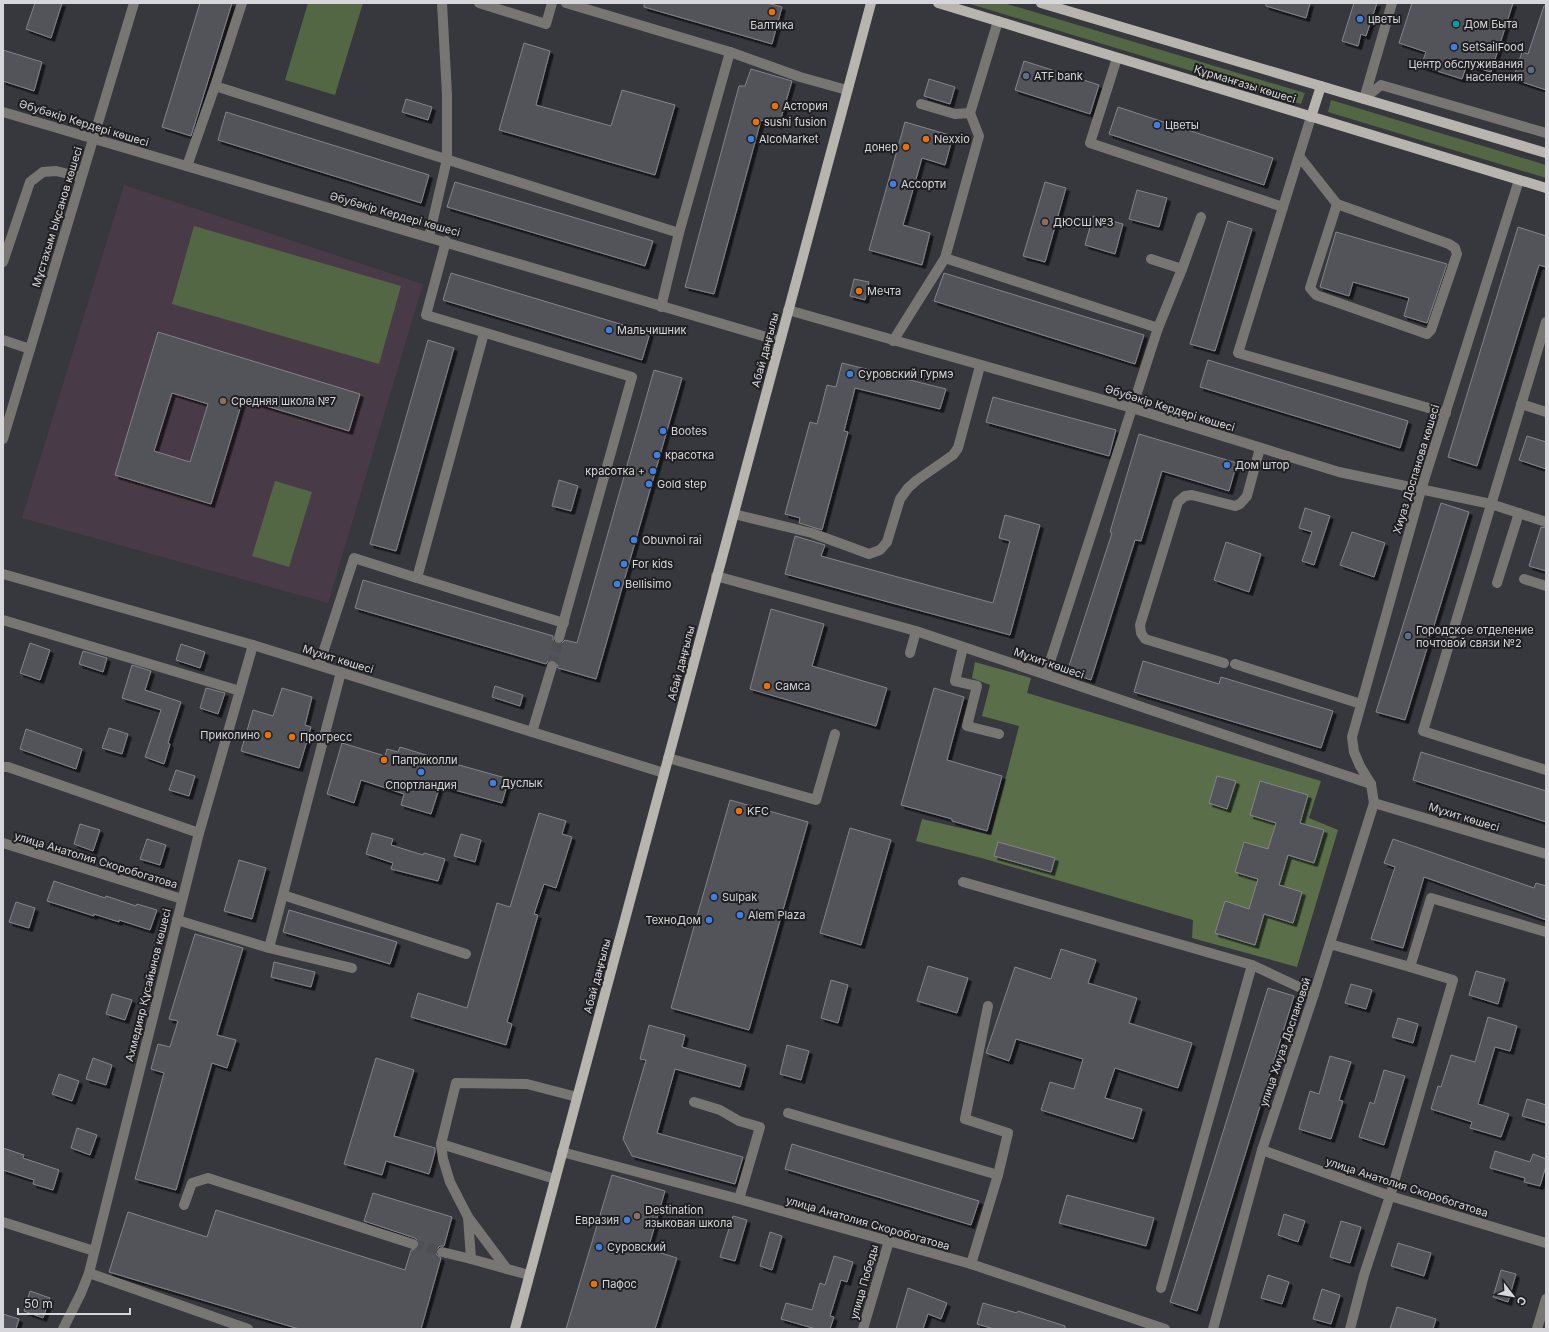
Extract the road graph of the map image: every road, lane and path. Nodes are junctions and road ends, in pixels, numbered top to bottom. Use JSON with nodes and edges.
{"nodes":[{"id":1,"x":134,"y":3,"type":"edge"},
{"id":2,"x":242,"y":3,"type":"edge"},
{"id":3,"x":442,"y":3,"type":"edge"},
{"id":4,"x":479,"y":3,"type":"edge"},
{"id":5,"x":552,"y":3,"type":"edge"},
{"id":6,"x":566,"y":3,"type":"edge"},
{"id":7,"x":871,"y":3,"type":"edge"},
{"id":8,"x":938,"y":3,"type":"edge"},
{"id":9,"x":1041,"y":3,"type":"edge"},
{"id":10,"x":1392,"y":3,"type":"edge"},
{"id":11,"x":998,"y":21,"type":"junction"},
{"id":12,"x":730,"y":52,"type":"junction"},
{"id":13,"x":1117,"y":58,"type":"junction"},
{"id":14,"x":215,"y":86,"type":"junction"},
{"id":15,"x":1321,"y":86,"type":"junction"},
{"id":16,"x":847,"y":90,"type":"junction"},
{"id":17,"x":1364,"y":99,"type":"junction"},
{"id":18,"x":921,"y":104,"type":"dead end"},
{"id":19,"x":3,"y":112,"type":"edge"},
{"id":20,"x":970,"y":113,"type":"junction"},
{"id":21,"x":1311,"y":117,"type":"junction"},
{"id":22,"x":1546,"y":133,"type":"edge"},
{"id":23,"x":93,"y":138,"type":"junction"},
{"id":24,"x":1546,"y":153,"type":"edge"},
{"id":25,"x":1299,"y":156,"type":"junction"},
{"id":26,"x":446,"y":159,"type":"junction"},
{"id":27,"x":187,"y":166,"type":"junction"},
{"id":28,"x":81,"y":177,"type":"junction"},
{"id":29,"x":1519,"y":180,"type":"junction"},
{"id":30,"x":1546,"y":188,"type":"edge"},
{"id":31,"x":1336,"y":204,"type":"junction"},
{"id":32,"x":1283,"y":207,"type":"junction"},
{"id":33,"x":1201,"y":217,"type":"dead end"},
{"id":34,"x":679,"y":233,"type":"junction"},
{"id":35,"x":429,"y":237,"type":"junction"},
{"id":36,"x":446,"y":241,"type":"junction"},
{"id":37,"x":945,"y":258,"type":"junction"},
{"id":38,"x":1151,"y":258,"type":"dead end"},
{"id":39,"x":3,"y":262,"type":"edge"},
{"id":40,"x":1182,"y":269,"type":"junction"},
{"id":41,"x":661,"y":306,"type":"junction"},
{"id":42,"x":788,"y":310,"type":"junction"},
{"id":43,"x":1546,"y":322,"type":"edge"},
{"id":44,"x":1158,"y":328,"type":"junction"},
{"id":45,"x":484,"y":333,"type":"junction"},
{"id":46,"x":3,"y":340,"type":"edge"},
{"id":47,"x":780,"y":341,"type":"junction"},
{"id":48,"x":893,"y":341,"type":"junction"},
{"id":49,"x":30,"y":349,"type":"junction"},
{"id":50,"x":980,"y":366,"type":"junction"},
{"id":51,"x":1521,"y":404,"type":"junction"},
{"id":52,"x":1132,"y":408,"type":"junction"},
{"id":53,"x":1546,"y":412,"type":"edge"},
{"id":54,"x":1446,"y":413,"type":"junction"},
{"id":55,"x":3,"y":439,"type":"edge"},
{"id":56,"x":1260,"y":448,"type":"junction"},
{"id":57,"x":1421,"y":490,"type":"junction"},
{"id":58,"x":1491,"y":504,"type":"junction"},
{"id":59,"x":1519,"y":513,"type":"junction"},
{"id":60,"x":734,"y":514,"type":"junction"},
{"id":61,"x":1546,"y":522,"type":"edge"},
{"id":62,"x":3,"y":574,"type":"edge"},
{"id":63,"x":716,"y":576,"type":"junction"},
{"id":64,"x":417,"y":578,"type":"junction"},
{"id":65,"x":1524,"y":579,"type":"dead end"},
{"id":66,"x":1497,"y":583,"type":"dead end"},
{"id":67,"x":1546,"y":586,"type":"edge"},
{"id":68,"x":3,"y":620,"type":"edge"},
{"id":69,"x":564,"y":623,"type":"junction"},
{"id":70,"x":916,"y":631,"type":"junction"},
{"id":71,"x":559,"y":638,"type":"tunnel mouth"},
{"id":72,"x":253,"y":645,"type":"junction"},
{"id":73,"x":963,"y":647,"type":"junction"},
{"id":74,"x":910,"y":653,"type":"dead end"},
{"id":75,"x":1224,"y":663,"type":"dead end"},
{"id":76,"x":1235,"y":664,"type":"dead end"},
{"id":77,"x":319,"y":666,"type":"junction"},
{"id":78,"x":552,"y":666,"type":"tunnel mouth"},
{"id":79,"x":341,"y":672,"type":"junction"},
{"id":80,"x":1046,"y":674,"type":"junction"},
{"id":81,"x":240,"y":690,"type":"junction"},
{"id":82,"x":1361,"y":704,"type":"junction"},
{"id":83,"x":532,"y":732,"type":"junction"},
{"id":84,"x":835,"y":734,"type":"dead end"},
{"id":85,"x":999,"y":734,"type":"dead end"},
{"id":86,"x":668,"y":758,"type":"junction"},
{"id":87,"x":1360,"y":766,"type":"joint"},
{"id":88,"x":3,"y":767,"type":"edge"},
{"id":89,"x":1546,"y":770,"type":"edge"},
{"id":90,"x":664,"y":773,"type":"junction"},
{"id":91,"x":1371,"y":784,"type":"junction"},
{"id":92,"x":1374,"y":803,"type":"junction"},
{"id":93,"x":199,"y":832,"type":"junction"},
{"id":94,"x":3,"y":843,"type":"edge"},
{"id":95,"x":1546,"y":854,"type":"edge"},
{"id":96,"x":963,"y":882,"type":"dead end"},
{"id":97,"x":283,"y":895,"type":"junction"},
{"id":98,"x":182,"y":899,"type":"junction"},
{"id":99,"x":177,"y":920,"type":"junction"},
{"id":100,"x":1546,"y":932,"type":"edge"},
{"id":101,"x":1330,"y":944,"type":"junction"},
{"id":102,"x":269,"y":948,"type":"junction"},
{"id":103,"x":466,"y":954,"type":"dead end"},
{"id":104,"x":1252,"y":965,"type":"junction"},
{"id":105,"x":352,"y":968,"type":"dead end"},
{"id":106,"x":1410,"y":968,"type":"junction"},
{"id":107,"x":1314,"y":994,"type":"junction"},
{"id":108,"x":988,"y":1006,"type":"dead end"},
{"id":109,"x":576,"y":1097,"type":"junction"},
{"id":110,"x":694,"y":1102,"type":"dead end"},
{"id":111,"x":788,"y":1113,"type":"dead end"},
{"id":112,"x":441,"y":1144,"type":"junction"},
{"id":113,"x":1262,"y":1150,"type":"junction"},
{"id":114,"x":562,"y":1152,"type":"junction"},
{"id":115,"x":998,"y":1175,"type":"junction"},
{"id":116,"x":555,"y":1179,"type":"junction"},
{"id":117,"x":1390,"y":1196,"type":"junction"},
{"id":118,"x":739,"y":1199,"type":"junction"},
{"id":119,"x":184,"y":1205,"type":"dead end"},
{"id":120,"x":468,"y":1217,"type":"junction"},
{"id":121,"x":3,"y":1222,"type":"edge"},
{"id":122,"x":889,"y":1241,"type":"junction"},
{"id":123,"x":1546,"y":1243,"type":"edge"},
{"id":124,"x":413,"y":1244,"type":"tunnel mouth"},
{"id":125,"x":94,"y":1251,"type":"junction"},
{"id":126,"x":442,"y":1252,"type":"tunnel mouth"},
{"id":127,"x":471,"y":1259,"type":"junction"},
{"id":128,"x":971,"y":1264,"type":"junction"},
{"id":129,"x":507,"y":1269,"type":"junction"},
{"id":130,"x":89,"y":1273,"type":"junction"},
{"id":131,"x":529,"y":1276,"type":"junction"},
{"id":132,"x":1161,"y":1288,"type":"dead end"},
{"id":133,"x":1546,"y":1299,"type":"edge"},
{"id":134,"x":64,"y":1329,"type":"edge"},
{"id":135,"x":248,"y":1329,"type":"edge"},
{"id":136,"x":515,"y":1329,"type":"edge"},
{"id":137,"x":863,"y":1329,"type":"edge"},
{"id":138,"x":1165,"y":1329,"type":"edge"},
{"id":139,"x":1212,"y":1329,"type":"edge"},
{"id":140,"x":1350,"y":1329,"type":"edge"},
{"id":141,"x":1537,"y":1329,"type":"edge"}],
"edges":[{"from":1,"to":23,"type":"street","name":"Мұстахым Ықсанов көшесі"},
{"from":2,"to":14,"type":"street"},
{"from":3,"to":26,"type":"street"},
{"from":4,"to":5,"type":"street"},
{"from":6,"to":12,"type":"street"},
{"from":7,"to":16,"type":"main road","name":"Абай даңғылы"},
{"from":8,"to":11,"type":"main road","name":"Құрманғазы көшесі"},
{"from":9,"to":15,"type":"main road","name":"Құрманғазы көшесі"},
{"from":10,"to":17,"type":"street"},
{"from":11,"to":13,"type":"main road","name":"Құрманғазы көшесі"},
{"from":11,"to":20,"type":"street"},
{"from":12,"to":16,"type":"street"},
{"from":12,"to":34,"type":"street"},
{"from":13,"to":21,"type":"main road","name":"Құрманғазы көшесі"},
{"from":13,"to":32,"type":"street"},
{"from":14,"to":26,"type":"street"},
{"from":14,"to":27,"type":"street"},
{"from":15,"to":17,"type":"main road","name":"Құрманғазы көшесі"},
{"from":15,"to":21,"type":"main road"},
{"from":16,"to":42,"type":"main road","name":"Абай даңғылы"},
{"from":17,"to":22,"type":"street"},
{"from":17,"to":24,"type":"main road","name":"Құрманғазы көшесі"},
{"from":18,"to":20,"type":"street"},
{"from":19,"to":23,"type":"street","name":"Әбубәкір Кердері көшесі"},
{"from":20,"to":37,"type":"street"},
{"from":21,"to":25,"type":"street"},
{"from":21,"to":29,"type":"main road","name":"Құрманғазы көшесі"},
{"from":23,"to":27,"type":"street","name":"Әбубәкір Кердері көшесі"},
{"from":23,"to":28,"type":"street","name":"Мұстахым Ықсанов көшесі"},
{"from":25,"to":31,"type":"street"},
{"from":25,"to":32,"type":"street"},
{"from":26,"to":34,"type":"street"},
{"from":26,"to":35,"type":"street"},
{"from":27,"to":35,"type":"street","name":"Әбубәкір Кердері көшесі"},
{"from":28,"to":39,"type":"street"},
{"from":28,"to":49,"type":"street","name":"Мұстахым Ықсанов көшесі"},
{"from":29,"to":30,"type":"main road","name":"Құрманғазы көшесі"},
{"from":29,"to":54,"type":"street","name":"Хиуаз Доспанова көшесі"},
{"from":31,"to":31,"type":"street"},
{"from":32,"to":54,"type":"street"},
{"from":33,"to":40,"type":"street"},
{"from":34,"to":41,"type":"street"},
{"from":35,"to":36,"type":"street","name":"Әбубәкір Кердері көшесі"},
{"from":36,"to":41,"type":"street","name":"Әбубәкір Кердері көшесі"},
{"from":36,"to":45,"type":"street"},
{"from":37,"to":44,"type":"street"},
{"from":37,"to":48,"type":"street"},
{"from":38,"to":40,"type":"street"},
{"from":40,"to":44,"type":"street"},
{"from":41,"to":47,"type":"street","name":"Әбубәкір Кердері көшесі"},
{"from":42,"to":47,"type":"main road","name":"Абай даңғылы"},
{"from":42,"to":48,"type":"street","name":"Әбубәкір Кердері көшесі"},
{"from":43,"to":51,"type":"street"},
{"from":44,"to":52,"type":"street"},
{"from":45,"to":64,"type":"street"},
{"from":45,"to":69,"type":"street"},
{"from":46,"to":49,"type":"street"},
{"from":47,"to":60,"type":"main road","name":"Абай даңғылы"},
{"from":48,"to":50,"type":"street","name":"Әбубәкір Кердері көшесі"},
{"from":49,"to":55,"type":"street","name":"Мұстахым Ықсанов көшесі"},
{"from":50,"to":52,"type":"street","name":"Әбубәкір Кердері көшесі"},
{"from":50,"to":60,"type":"street"},
{"from":51,"to":53,"type":"street"},
{"from":51,"to":58,"type":"street"},
{"from":52,"to":56,"type":"street","name":"Әбубәкір Кердері көшесі"},
{"from":52,"to":80,"type":"street"},
{"from":54,"to":57,"type":"street","name":"Хиуаз Доспанова көшесі"},
{"from":56,"to":57,"type":"street","name":"Әбубәкір Кердері көшесі"},
{"from":56,"to":75,"type":"street"},
{"from":57,"to":58,"type":"street","name":"Әбубәкір Кердері көшесі"},
{"from":57,"to":82,"type":"street","name":"Хиуаз Доспанова көшесі"},
{"from":58,"to":59,"type":"street","name":"Әбубәкір Кердері көшесі"},
{"from":58,"to":89,"type":"street"},
{"from":59,"to":61,"type":"street","name":"Әбубәкір Кердері көшесі"},
{"from":59,"to":66,"type":"street"},
{"from":60,"to":63,"type":"main road","name":"Абай даңғылы"},
{"from":62,"to":72,"type":"street","name":"Мұхит көшесі"},
{"from":63,"to":70,"type":"street","name":"Мұхит көшесі"},
{"from":63,"to":86,"type":"main road","name":"Абай даңғылы"},
{"from":64,"to":69,"type":"street"},
{"from":64,"to":77,"type":"street"},
{"from":65,"to":67,"type":"street"},
{"from":68,"to":81,"type":"street"},
{"from":69,"to":71,"type":"street"},
{"from":70,"to":73,"type":"street","name":"Мұхит көшесі"},
{"from":70,"to":74,"type":"street"},
{"from":72,"to":77,"type":"street","name":"Мұхит көшесі"},
{"from":72,"to":81,"type":"street","name":"Ахмедияр Құсайынов көшесі"},
{"from":73,"to":80,"type":"street","name":"Мұхит көшесі"},
{"from":73,"to":85,"type":"street"},
{"from":76,"to":82,"type":"street"},
{"from":77,"to":79,"type":"street","name":"Мұхит көшесі"},
{"from":78,"to":83,"type":"street"},
{"from":79,"to":83,"type":"street","name":"Мұхит көшесі"},
{"from":79,"to":97,"type":"street"},
{"from":80,"to":91,"type":"street","name":"Мұхит көшесі"},
{"from":81,"to":93,"type":"street","name":"Ахмедияр Құсайынов көшесі"},
{"from":82,"to":87,"type":"street","name":"Хиуаз Доспанова көшесі"},
{"from":83,"to":90,"type":"street","name":"Мұхит көшесі"},
{"from":84,"to":86,"type":"street"},
{"from":86,"to":90,"type":"main road","name":"Абай даңғылы"},
{"from":87,"to":91,"type":"street","name":"улица Хиуаз Доспановой"},
{"from":88,"to":93,"type":"street"},
{"from":90,"to":109,"type":"main road","name":"Абай даңғылы"},
{"from":91,"to":92,"type":"street","name":"улица Хиуаз Доспановой"},
{"from":92,"to":95,"type":"street","name":"Мұхит көшесі"},
{"from":92,"to":101,"type":"street","name":"улица Хиуаз Доспановой"},
{"from":93,"to":98,"type":"street","name":"Ахмедияр Құсайынов көшесі"},
{"from":94,"to":98,"type":"street","name":"улица Анатолия Скоробогатова"},
{"from":96,"to":104,"type":"street"},
{"from":97,"to":102,"type":"street"},
{"from":97,"to":103,"type":"street"},
{"from":98,"to":99,"type":"street","name":"Ахмедияр Құсайынов көшесі"},
{"from":99,"to":102,"type":"street"},
{"from":99,"to":125,"type":"street","name":"Ахмедияр Құсайынов көшесі"},
{"from":100,"to":106,"type":"street"},
{"from":101,"to":106,"type":"street"},
{"from":101,"to":107,"type":"street","name":"улица Хиуаз Доспановой"},
{"from":102,"to":105,"type":"street"},
{"from":104,"to":107,"type":"street"},
{"from":104,"to":132,"type":"street"},
{"from":106,"to":117,"type":"street"},
{"from":107,"to":113,"type":"street","name":"улица Хиуаз Доспановой"},
{"from":108,"to":115,"type":"street"},
{"from":109,"to":112,"type":"street"},
{"from":109,"to":114,"type":"main road","name":"Абай даңғылы"},
{"from":110,"to":118,"type":"street"},
{"from":111,"to":115,"type":"street"},
{"from":112,"to":116,"type":"street"},
{"from":112,"to":120,"type":"street"},
{"from":113,"to":117,"type":"street","name":"улица Анатолия Скоробогатова"},
{"from":113,"to":139,"type":"street","name":"улица Хиуаз Доспановой"},
{"from":114,"to":116,"type":"main road","name":"Абай даңғылы"},
{"from":114,"to":118,"type":"street","name":"улица Анатолия Скоробогатова"},
{"from":115,"to":128,"type":"street"},
{"from":116,"to":131,"type":"main road","name":"Абай даңғылы"},
{"from":117,"to":123,"type":"street","name":"улица Анатолия Скоробогатова"},
{"from":117,"to":140,"type":"street"},
{"from":118,"to":122,"type":"street","name":"улица Анатолия Скоробогатова"},
{"from":119,"to":124,"type":"street"},
{"from":120,"to":127,"type":"street"},
{"from":120,"to":129,"type":"street"},
{"from":121,"to":125,"type":"street"},
{"from":122,"to":128,"type":"street","name":"улица Анатолия Скоробогатова"},
{"from":122,"to":137,"type":"street","name":"улица Победы"},
{"from":125,"to":130,"type":"street","name":"Ахмедияр Құсайынов көшесі"},
{"from":126,"to":127,"type":"street"},
{"from":127,"to":129,"type":"street"},
{"from":128,"to":138,"type":"street","name":"улица Анатолия Скоробогатова"},
{"from":129,"to":131,"type":"street"},
{"from":130,"to":134,"type":"street","name":"Ахмедияр Құсайынов көшесі"},
{"from":130,"to":135,"type":"street"},
{"from":131,"to":136,"type":"main road","name":"Абай даңғылы"},
{"from":133,"to":141,"type":"street"}]}
